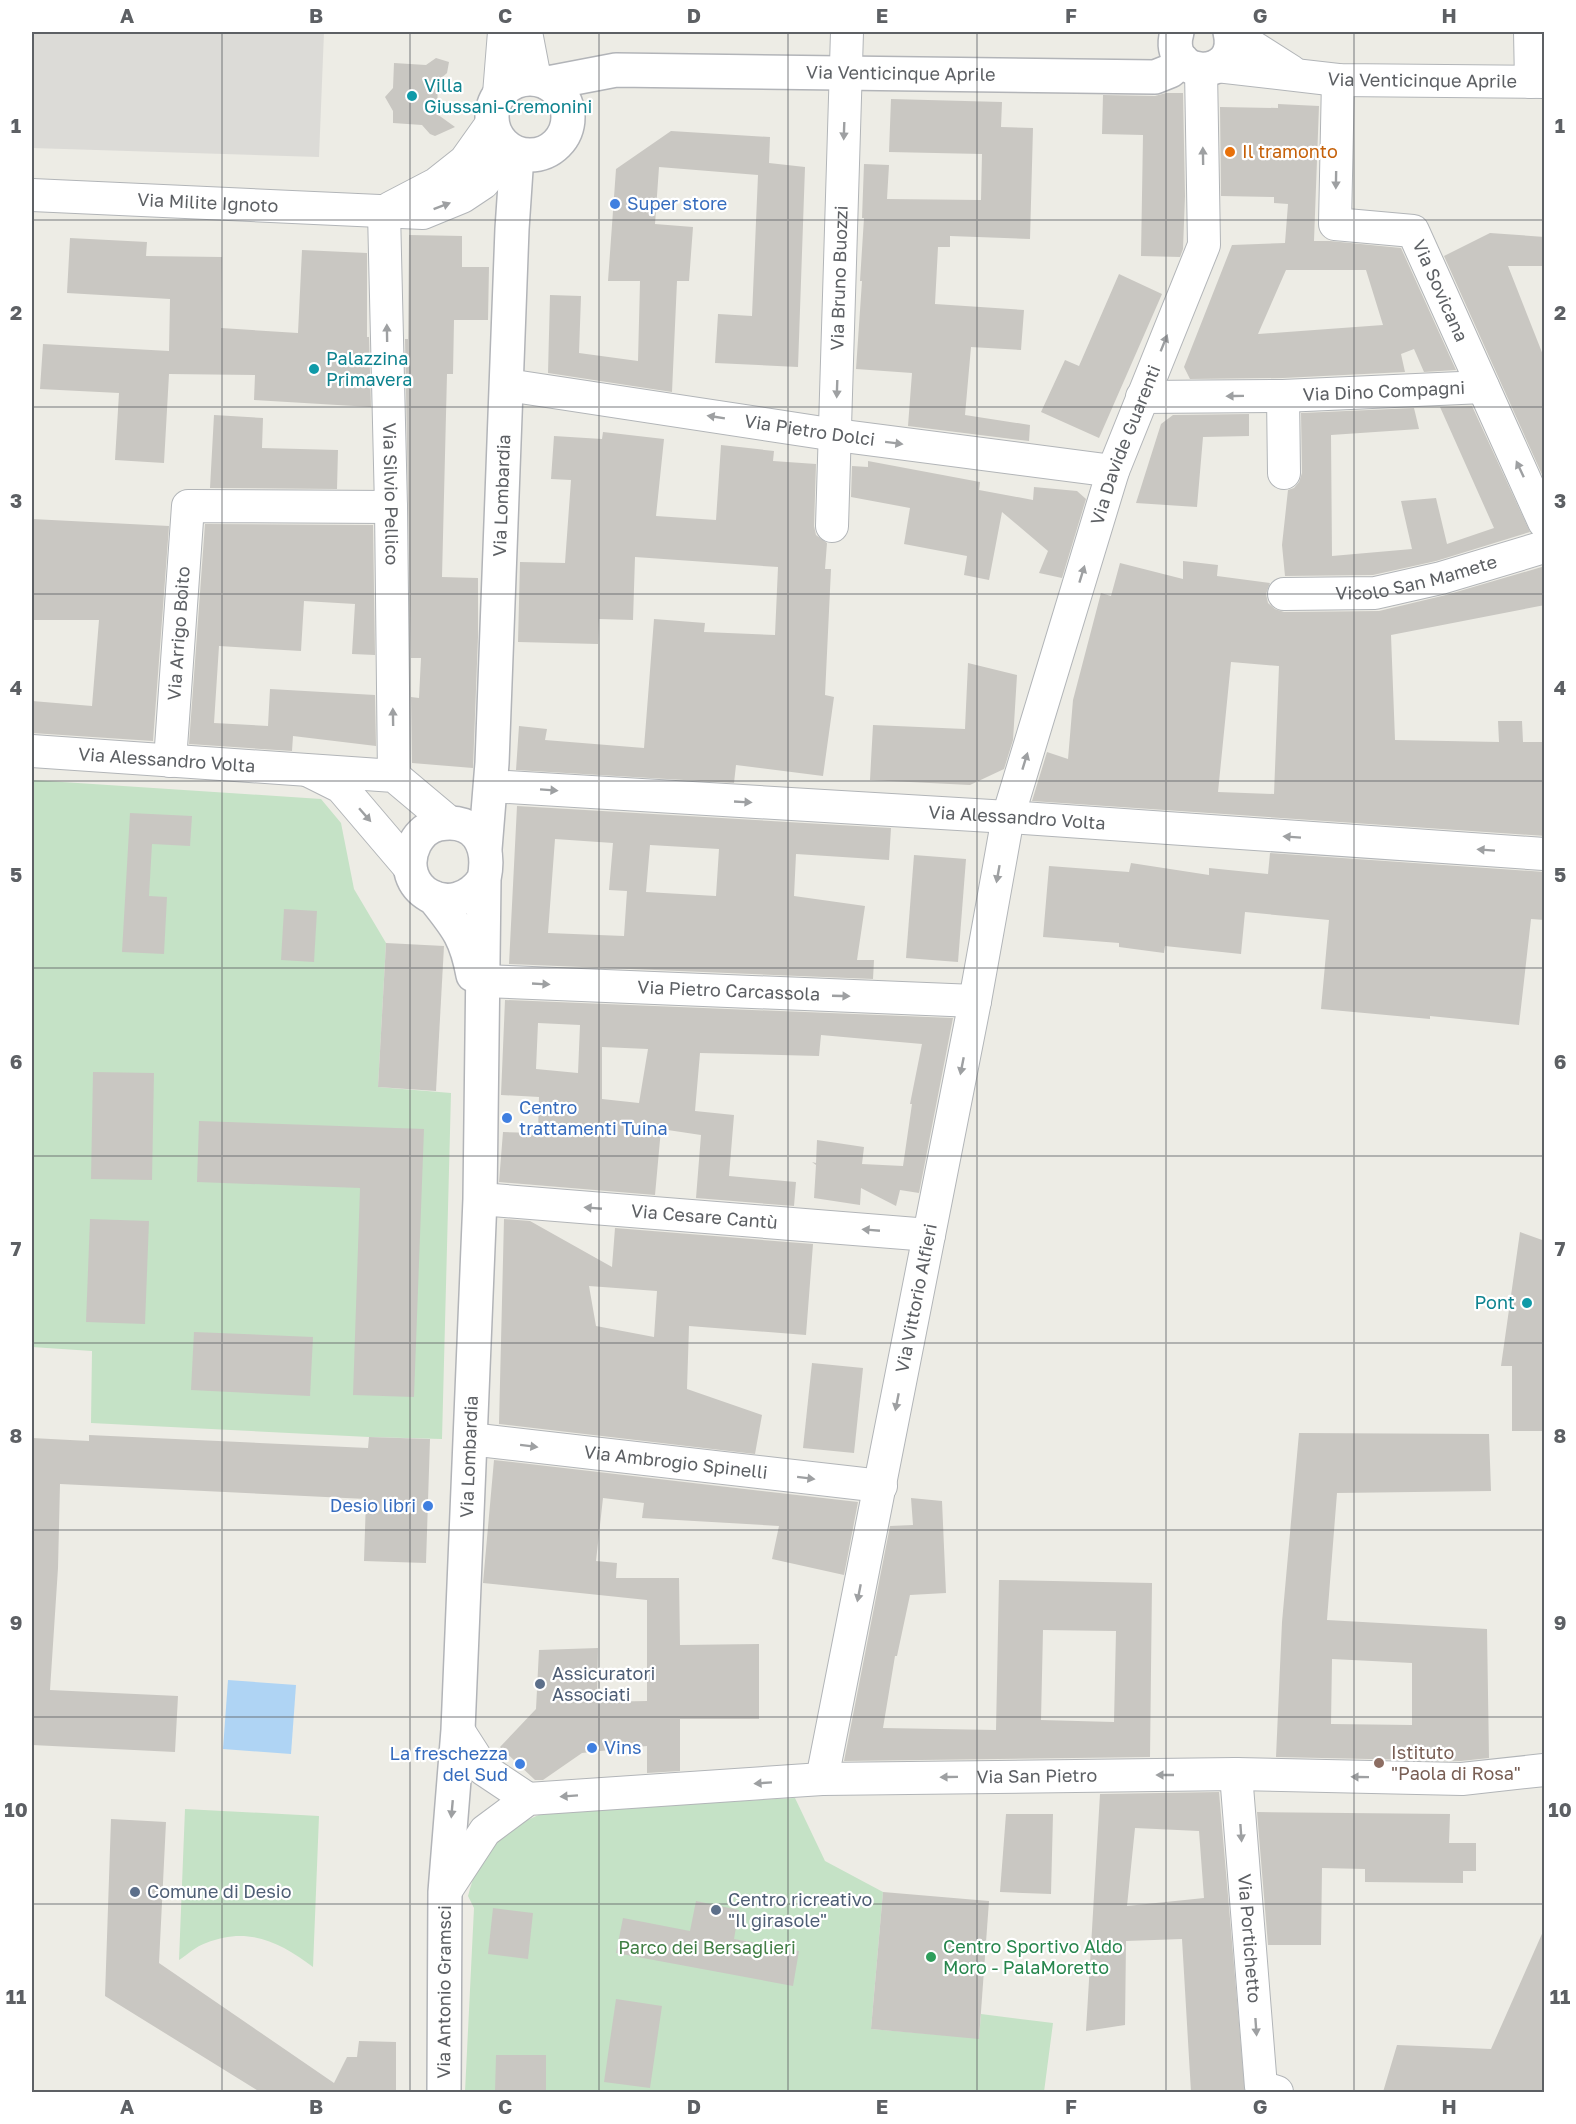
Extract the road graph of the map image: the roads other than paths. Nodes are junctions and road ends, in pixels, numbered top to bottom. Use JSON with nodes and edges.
{"nodes":[{"id":1,"x":504,"y":32,"type":"edge"},
{"id":2,"x":526,"y":32,"type":"edge"},
{"id":3,"x":847,"y":32,"type":"edge"},
{"id":4,"x":1231,"y":32,"type":"edge"},
{"id":5,"x":1530,"y":32,"type":"edge"},
{"id":6,"x":1194,"y":57,"type":"edge"},
{"id":7,"x":616,"y":70,"type":"junction"},
{"id":8,"x":845,"y":73,"type":"junction"},
{"id":9,"x":1300,"y":76,"type":"junction"},
{"id":10,"x":1338,"y":80,"type":"junction"},
{"id":11,"x":541,"y":81,"type":"junction"},
{"id":12,"x":1538,"y":82,"type":"edge"},
{"id":13,"x":495,"y":108,"type":"junction"},
{"id":14,"x":569,"y":119,"type":"junction"},
{"id":15,"x":553,"y":149,"type":"junction"},
{"id":16,"x":513,"y":152,"type":"junction"},
{"id":17,"x":32,"y":195,"type":"edge"},
{"id":18,"x":384,"y":212,"type":"junction"},
{"id":19,"x":512,"y":229,"type":"junction"},
{"id":20,"x":507,"y":385,"type":"junction"},
{"id":21,"x":1483,"y":387,"type":"junction"},
{"id":22,"x":1283,"y":396,"type":"junction"},
{"id":23,"x":1142,"y":397,"type":"junction"},
{"id":24,"x":836,"y":435,"type":"junction"},
{"id":25,"x":1113,"y":471,"type":"junction"},
{"id":26,"x":1284,"y":472,"type":"dead end"},
{"id":27,"x":391,"y":507,"type":"junction"},
{"id":28,"x":1545,"y":522,"type":"edge"},
{"id":29,"x":832,"y":526,"type":"dead end"},
{"id":30,"x":1545,"y":547,"type":"edge"},
{"id":31,"x":1284,"y":594,"type":"dead end"},
{"id":32,"x":32,"y":751,"type":"edge"},
{"id":33,"x":170,"y":761,"type":"junction"},
{"id":34,"x":303,"y":768,"type":"junction"},
{"id":35,"x":491,"y":775,"type":"junction"},
{"id":36,"x":394,"y":776,"type":"junction"},
{"id":37,"x":1008,"y":817,"type":"junction"},
{"id":38,"x":450,"y":823,"type":"junction"},
{"id":39,"x":1545,"y":854,"type":"edge"},
{"id":40,"x":484,"y":864,"type":"junction"},
{"id":41,"x":410,"y":868,"type":"junction"},
{"id":42,"x":434,"y":898,"type":"junction"},
{"id":43,"x":483,"y":981,"type":"junction"},
{"id":44,"x":975,"y":1001,"type":"junction"},
{"id":45,"x":482,"y":1021,"type":"junction"},
{"id":46,"x":480,"y":1199,"type":"junction"},
{"id":47,"x":929,"y":1235,"type":"junction"},
{"id":48,"x":470,"y":1439,"type":"junction"},
{"id":49,"x":881,"y":1486,"type":"junction"},
{"id":50,"x":458,"y":1730,"type":"junction"},
{"id":51,"x":1545,"y":1770,"type":"edge"},
{"id":52,"x":1236,"y":1774,"type":"junction"},
{"id":53,"x":822,"y":1779,"type":"junction"},
{"id":54,"x":528,"y":1799,"type":"junction"},
{"id":55,"x":445,"y":1892,"type":"junction"},
{"id":56,"x":444,"y":2092,"type":"edge"},
{"id":57,"x":1277,"y":2092,"type":"edge"}],
"edges":[{"from":1,"to":13,"type":"street"},
{"from":2,"to":11,"type":"street"},
{"from":3,"to":8,"type":"street","name":"Via Bruno Buozzi"},
{"from":4,"to":6,"type":"street"},
{"from":4,"to":9,"type":"street","name":"Via Venticinque Aprile"},
{"from":5,"to":12,"type":"street"},
{"from":6,"to":8,"type":"street","name":"Via Venticinque Aprile"},
{"from":6,"to":9,"type":"street","name":"Via Venticinque Aprile"},
{"from":23,"to":6,"type":"street","name":"Via Davide Guarenti","one_way":true},
{"from":7,"to":8,"type":"street","name":"Via Venticinque Aprile"},
{"from":7,"to":11,"type":"street","name":"Via Venticinque Aprile"},
{"from":7,"to":14,"type":"street"},
{"from":8,"to":24,"type":"street","name":"Via Bruno Buozzi","one_way":true},
{"from":9,"to":10,"type":"street","name":"Via Venticinque Aprile"},
{"from":10,"to":12,"type":"street","name":"Via Venticinque Aprile"},
{"from":10,"to":21,"type":"street","name":"Via Sovicana","one_way":true},
{"from":11,"to":13,"type":"street"},
{"from":11,"to":14,"type":"street"},
{"from":13,"to":16,"type":"street"},
{"from":13,"to":18,"type":"street"},
{"from":14,"to":15,"type":"street"},
{"from":15,"to":16,"type":"street"},
{"from":15,"to":19,"type":"street","name":"Via Lombardia"},
{"from":18,"to":16,"type":"street","name":"Via Milite Ignoto","one_way":true},
{"from":16,"to":19,"type":"street","name":"Via Lombardia"},
{"from":17,"to":18,"type":"street","name":"Via Milite Ignoto"},
{"from":27,"to":18,"type":"street","name":"Via Silvio Pellico","one_way":true},
{"from":19,"to":20,"type":"street","name":"Via Lombardia"},
{"from":24,"to":20,"type":"street","name":"Via Pietro Dolci","one_way":true},
{"from":20,"to":35,"type":"street","name":"Via Lombardia"},
{"from":21,"to":22,"type":"street","name":"Via Dino Compagni"},
{"from":28,"to":21,"type":"street","name":"Via Sovicana","one_way":true},
{"from":22,"to":23,"type":"street","name":"Via Dino Compagni","one_way":true},
{"from":22,"to":26,"type":"street","name":"Via Dino Compagni"},
{"from":23,"to":25,"type":"street","name":"Via Davide Guarenti"},
{"from":24,"to":25,"type":"street","name":"Via Pietro Dolci","one_way":true},
{"from":24,"to":29,"type":"street","name":"Via Bruno Buozzi"},
{"from":37,"to":25,"type":"street","name":"Via Davide Guarenti","one_way":true},
{"from":27,"to":33,"type":"street","name":"Via Arrigo Boito"},
{"from":36,"to":27,"type":"street","name":"Via Silvio Pellico","one_way":true},
{"from":30,"to":31,"type":"street","name":"Vicolo San Mamete"},
{"from":32,"to":33,"type":"street","name":"Via Alessandro Volta"},
{"from":33,"to":34,"type":"street","name":"Via Alessandro Volta"},
{"from":34,"to":36,"type":"street","name":"Via Alessandro Volta"},
{"from":34,"to":41,"type":"street","name":"Via Alessandro Volta","one_way":true},
{"from":35,"to":37,"type":"street","name":"Via Alessandro Volta","one_way":true},
{"from":35,"to":38,"type":"street"},
{"from":35,"to":40,"type":"street","name":"Via Lombardia"},
{"from":36,"to":38,"type":"street"},
{"from":39,"to":37,"type":"street","name":"Via Alessandro Volta","one_way":true},
{"from":37,"to":44,"type":"street","name":"Via Vittorio Alfieri","one_way":true},
{"from":38,"to":40,"type":"street"},
{"from":38,"to":41,"type":"street"},
{"from":40,"to":42,"type":"street"},
{"from":40,"to":43,"type":"street","name":"Via Lombardia"},
{"from":41,"to":42,"type":"street","name":"Via Lombardia"},
{"from":42,"to":45,"type":"street","name":"Via Lombardia"},
{"from":43,"to":44,"type":"street","name":"Via Pietro Carcassola","one_way":true},
{"from":43,"to":45,"type":"street","name":"Via Lombardia"},
{"from":44,"to":47,"type":"street","name":"Via Vittorio Alfieri","one_way":true},
{"from":45,"to":46,"type":"street","name":"Via Lombardia"},
{"from":47,"to":46,"type":"street","name":"Via Cesare Cantù","one_way":true},
{"from":46,"to":48,"type":"street","name":"Via Lombardia"},
{"from":47,"to":49,"type":"street","name":"Via Vittorio Alfieri","one_way":true},
{"from":48,"to":49,"type":"street","name":"Via Ambrogio Spinelli","one_way":true},
{"from":48,"to":50,"type":"street","name":"Via Lombardia"},
{"from":49,"to":53,"type":"street","name":"Via Vittorio Alfieri","one_way":true},
{"from":50,"to":54,"type":"street"},
{"from":50,"to":55,"type":"street","name":"Via Lombardia","one_way":true},
{"from":51,"to":52,"type":"street","name":"Via San Pietro","one_way":true},
{"from":52,"to":53,"type":"street","name":"Via San Pietro","one_way":true},
{"from":52,"to":57,"type":"street","name":"Via Portichetto","one_way":true},
{"from":53,"to":54,"type":"street","name":"Via San Pietro","one_way":true},
{"from":54,"to":55,"type":"street"},
{"from":55,"to":56,"type":"street","name":"Via Antonio Gramsci"}]}
